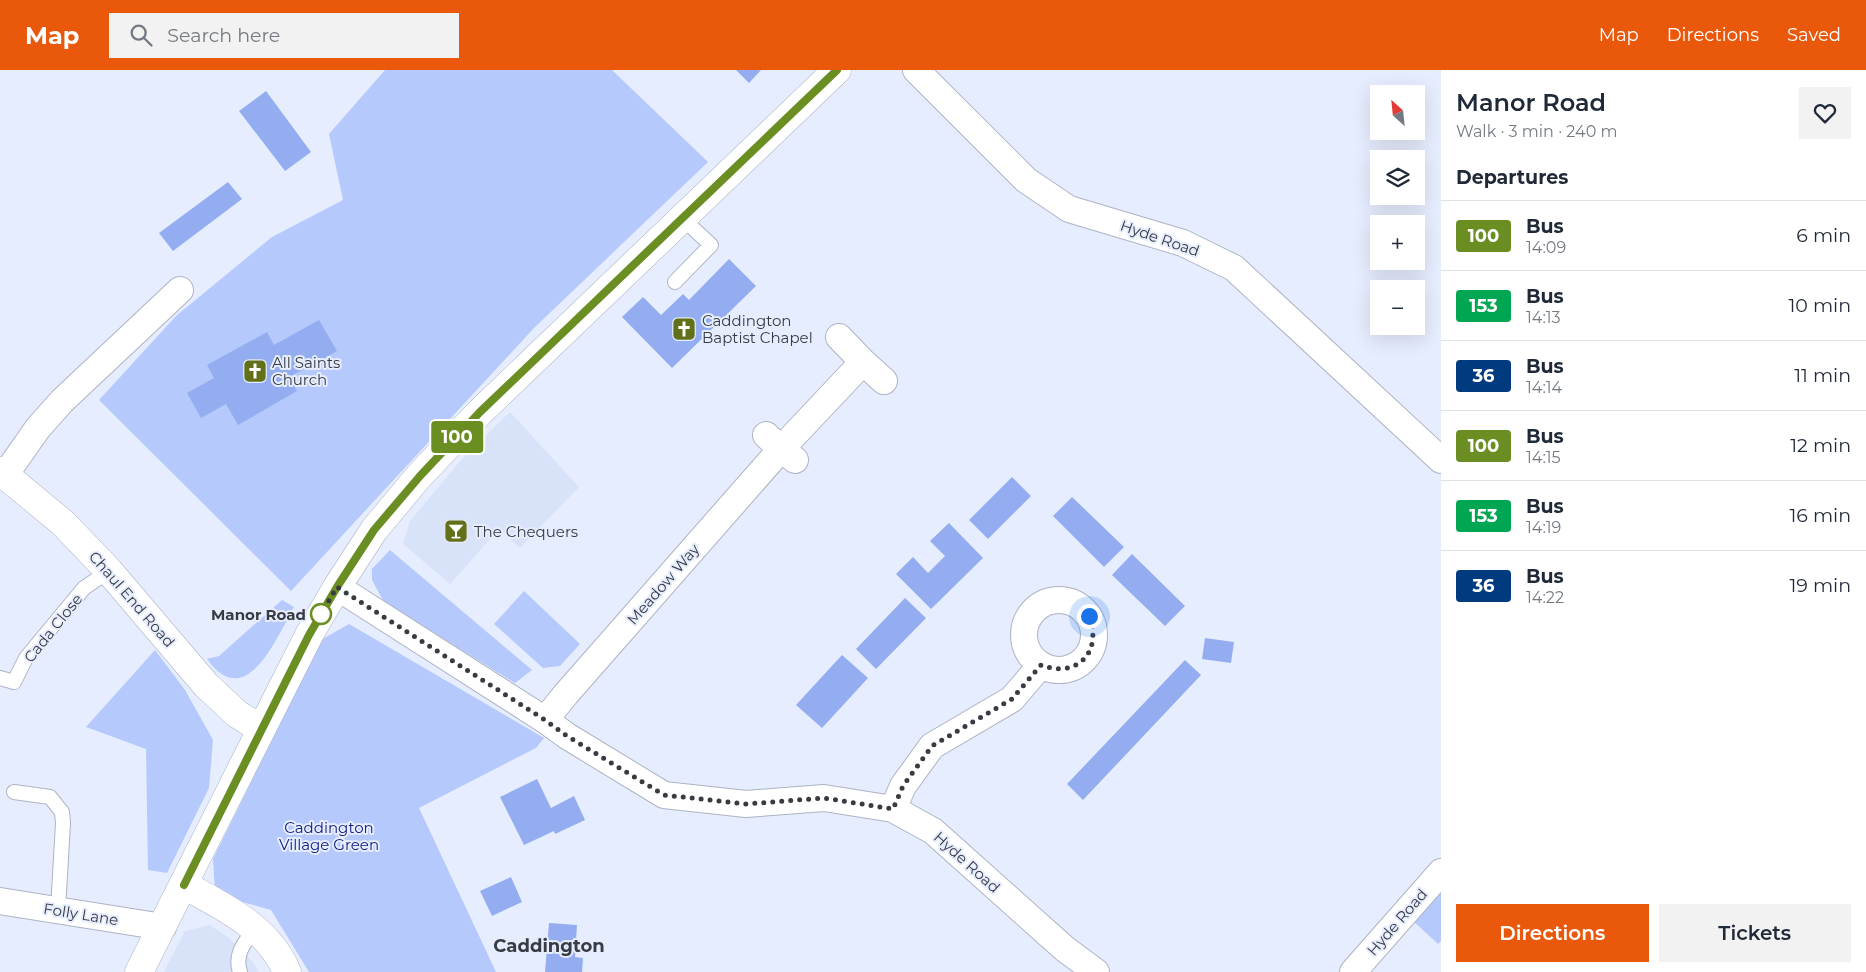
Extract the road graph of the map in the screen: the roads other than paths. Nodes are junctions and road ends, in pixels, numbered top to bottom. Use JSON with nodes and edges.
{"nodes":[{"id":1,"x":837,"y":70,"type":"edge"},
{"id":2,"x":916,"y":70,"type":"edge"},
{"id":3,"x":682,"y":218,"type":"junction"},
{"id":4,"x":675,"y":282,"type":"dead end"},
{"id":5,"x":180,"y":290,"type":"dead end"},
{"id":6,"x":839,"y":337,"type":"dead end"},
{"id":7,"x":863,"y":362,"type":"junction"},
{"id":8,"x":884,"y":381,"type":"dead end"},
{"id":9,"x":1441,"y":460,"type":"edge"},
{"id":10,"x":3,"y":473,"type":"edge"},
{"id":11,"x":109,"y":571,"type":"junction"},
{"id":12,"x":337,"y":587,"type":"junction"},
{"id":13,"x":1041,"y":665,"type":"dead end"},
{"id":14,"x":0,"y":678,"type":"edge"},
{"id":15,"x":545,"y":720,"type":"junction"},
{"id":16,"x":261,"y":729,"type":"junction"},
{"id":17,"x":14,"y":792,"type":"dead end"},
{"id":18,"x":893,"y":809,"type":"junction"},
{"id":19,"x":1441,"y":872,"type":"edge"},
{"id":20,"x":184,"y":885,"type":"junction"},
{"id":21,"x":0,"y":901,"type":"edge"},
{"id":22,"x":58,"y":910,"type":"junction"},
{"id":23,"x":163,"y":927,"type":"junction"},
{"id":24,"x":255,"y":928,"type":"junction"},
{"id":25,"x":139,"y":972,"type":"edge"},
{"id":26,"x":240,"y":972,"type":"edge"},
{"id":27,"x":287,"y":972,"type":"edge"},
{"id":28,"x":1096,"y":972,"type":"edge"},
{"id":29,"x":1353,"y":972,"type":"edge"}],
"edges":[{"from":1,"to":3,"type":"street"},
{"from":2,"to":9,"type":"street","name":"Hyde Road"},
{"from":3,"to":4,"type":"lane"},
{"from":3,"to":12,"type":"street"},
{"from":5,"to":10,"type":"street"},
{"from":6,"to":7,"type":"street"},
{"from":7,"to":8,"type":"street"},
{"from":7,"to":15,"type":"street","name":"Meadow Way"},
{"from":10,"to":11,"type":"street","name":"Chaul End Road"},
{"from":11,"to":14,"type":"lane","name":"Cada Close"},
{"from":11,"to":16,"type":"street","name":"Chaul End Road"},
{"from":12,"to":15,"type":"street","name":"Hyde Road"},
{"from":12,"to":16,"type":"street"},
{"from":13,"to":18,"type":"street"},
{"from":15,"to":18,"type":"street","name":"Hyde Road"},
{"from":16,"to":20,"type":"street"},
{"from":17,"to":22,"type":"lane"},
{"from":18,"to":28,"type":"street","name":"Hyde Road"},
{"from":19,"to":29,"type":"street","name":"Hyde Road"},
{"from":20,"to":23,"type":"street"},
{"from":20,"to":24,"type":"street"},
{"from":21,"to":22,"type":"street","name":"Folly Lane"},
{"from":22,"to":23,"type":"street","name":"Folly Lane"},
{"from":23,"to":25,"type":"street"},
{"from":24,"to":26,"type":"lane"},
{"from":24,"to":27,"type":"street"}]}
